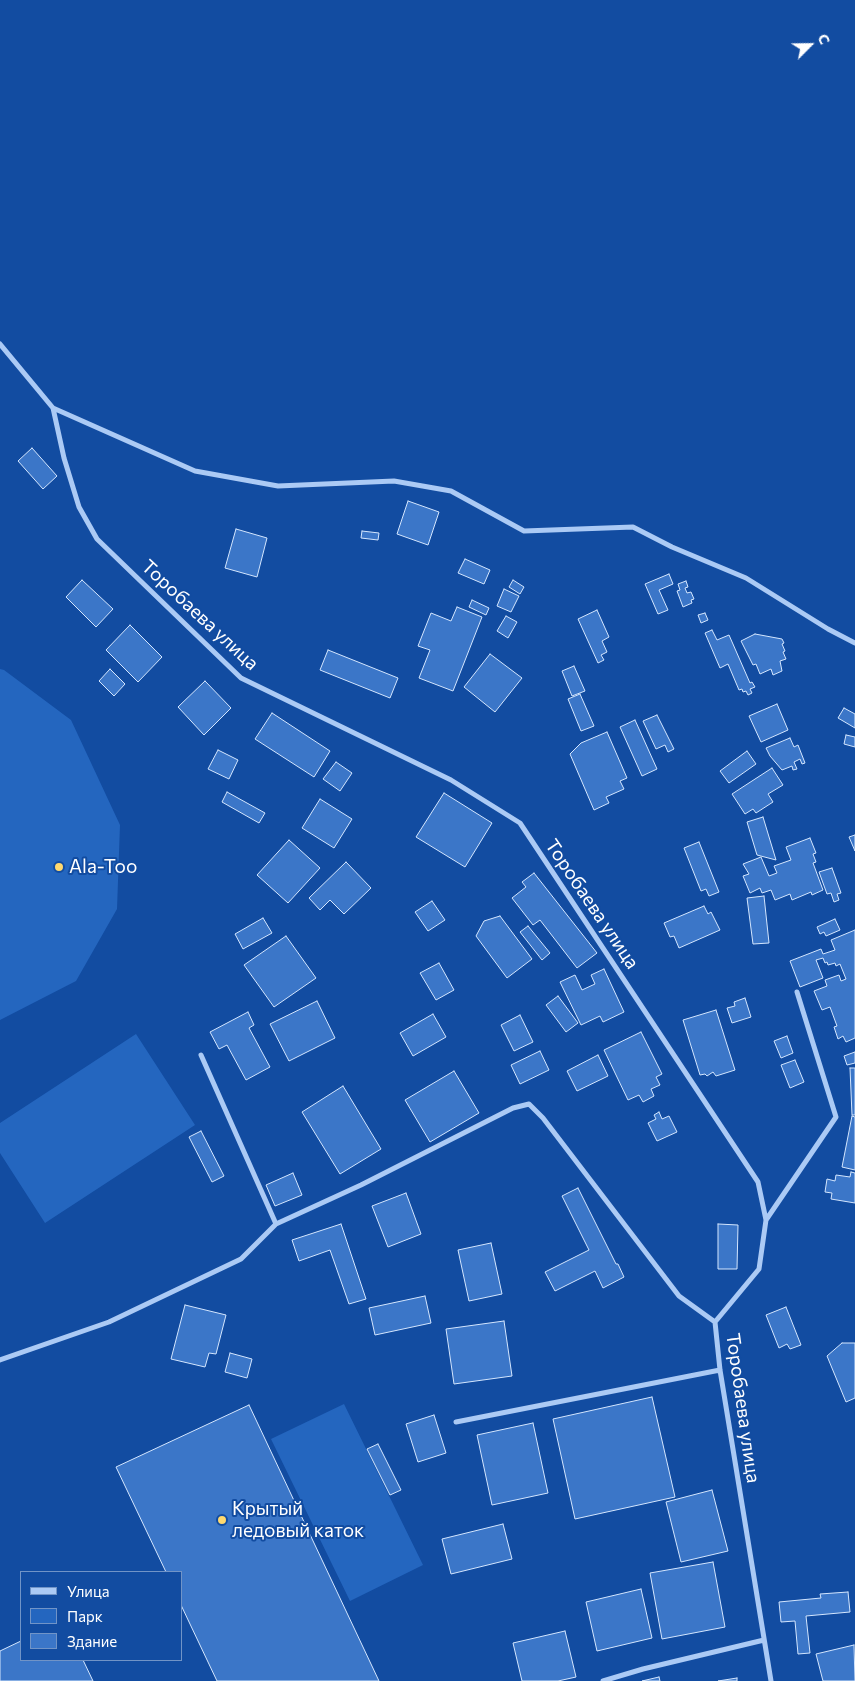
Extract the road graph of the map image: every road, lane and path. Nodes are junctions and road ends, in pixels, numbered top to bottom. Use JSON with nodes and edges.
{"nodes":[{"id":1,"x":0,"y":344,"type":"edge"},
{"id":2,"x":53,"y":408,"type":"junction"},
{"id":3,"x":855,"y":643,"type":"edge"},
{"id":4,"x":797,"y":992,"type":"dead end"},
{"id":5,"x":201,"y":1055,"type":"dead end"},
{"id":6,"x":766,"y":1220,"type":"junction"},
{"id":7,"x":276,"y":1224,"type":"junction"},
{"id":8,"x":715,"y":1322,"type":"junction"},
{"id":9,"x":0,"y":1360,"type":"edge"},
{"id":10,"x":720,"y":1370,"type":"junction"},
{"id":11,"x":456,"y":1422,"type":"dead end"},
{"id":12,"x":764,"y":1640,"type":"junction"},
{"id":13,"x":603,"y":1681,"type":"edge"},
{"id":14,"x":771,"y":1681,"type":"edge"}],
"edges":[{"from":1,"to":2,"type":"street","name":"Торобаева улица"},
{"from":2,"to":3,"type":"street"},
{"from":2,"to":6,"type":"street","name":"Торобаева улица"},
{"from":4,"to":6,"type":"street"},
{"from":5,"to":7,"type":"street"},
{"from":6,"to":8,"type":"street","name":"Торобаева улица"},
{"from":7,"to":8,"type":"street"},
{"from":7,"to":9,"type":"street"},
{"from":8,"to":10,"type":"street","name":"Торобаева улица"},
{"from":10,"to":11,"type":"street"},
{"from":10,"to":12,"type":"street","name":"Торобаева улица"},
{"from":12,"to":13,"type":"street"},
{"from":12,"to":14,"type":"street","name":"Торобаева улица"}]}
